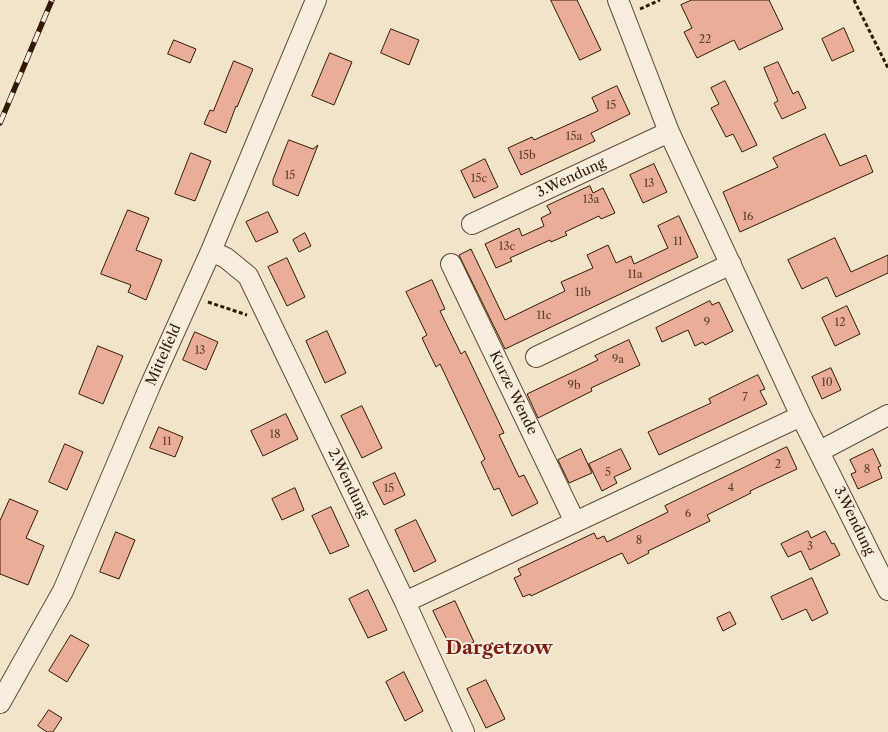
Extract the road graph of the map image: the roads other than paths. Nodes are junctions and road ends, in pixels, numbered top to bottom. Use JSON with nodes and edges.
{"nodes":[{"id":1,"x":316,"y":0,"type":"edge"},
{"id":2,"x":623,"y":2,"type":"edge"},
{"id":3,"x":669,"y":132,"type":"junction"},
{"id":4,"x":472,"y":224,"type":"dead end"},
{"id":5,"x":211,"y":251,"type":"junction"},
{"id":6,"x":451,"y":264,"type":"dead end"},
{"id":7,"x":731,"y":264,"type":"junction"},
{"id":8,"x":536,"y":357,"type":"dead end"},
{"id":9,"x":888,"y":415,"type":"edge"},
{"id":10,"x":801,"y":416,"type":"junction"},
{"id":11,"x":820,"y":451,"type":"junction"},
{"id":12,"x":575,"y":522,"type":"junction"},
{"id":13,"x":888,"y":590,"type":"edge"},
{"id":14,"x":405,"y":602,"type":"junction"},
{"id":15,"x":0,"y":703,"type":"edge"},
{"id":16,"x":464,"y":732,"type":"edge"}],
"edges":[{"from":1,"to":5,"type":"street","name":"Mittelfeld"},
{"from":2,"to":3,"type":"street","name":"3.Wendung"},
{"from":3,"to":4,"type":"street","name":"3.Wendung"},
{"from":3,"to":7,"type":"street","name":"3.Wendung"},
{"from":5,"to":14,"type":"street","name":"2.Wendung"},
{"from":5,"to":15,"type":"street","name":"Mittelfeld"},
{"from":6,"to":12,"type":"street","name":"Kurze Wende"},
{"from":7,"to":8,"type":"street"},
{"from":7,"to":10,"type":"street","name":"3.Wendung"},
{"from":9,"to":11,"type":"street"},
{"from":10,"to":11,"type":"street","name":"3.Wendung"},
{"from":10,"to":12,"type":"street"},
{"from":11,"to":13,"type":"street","name":"3.Wendung"},
{"from":12,"to":14,"type":"street"},
{"from":14,"to":16,"type":"street","name":"2.Wendung"}]}
